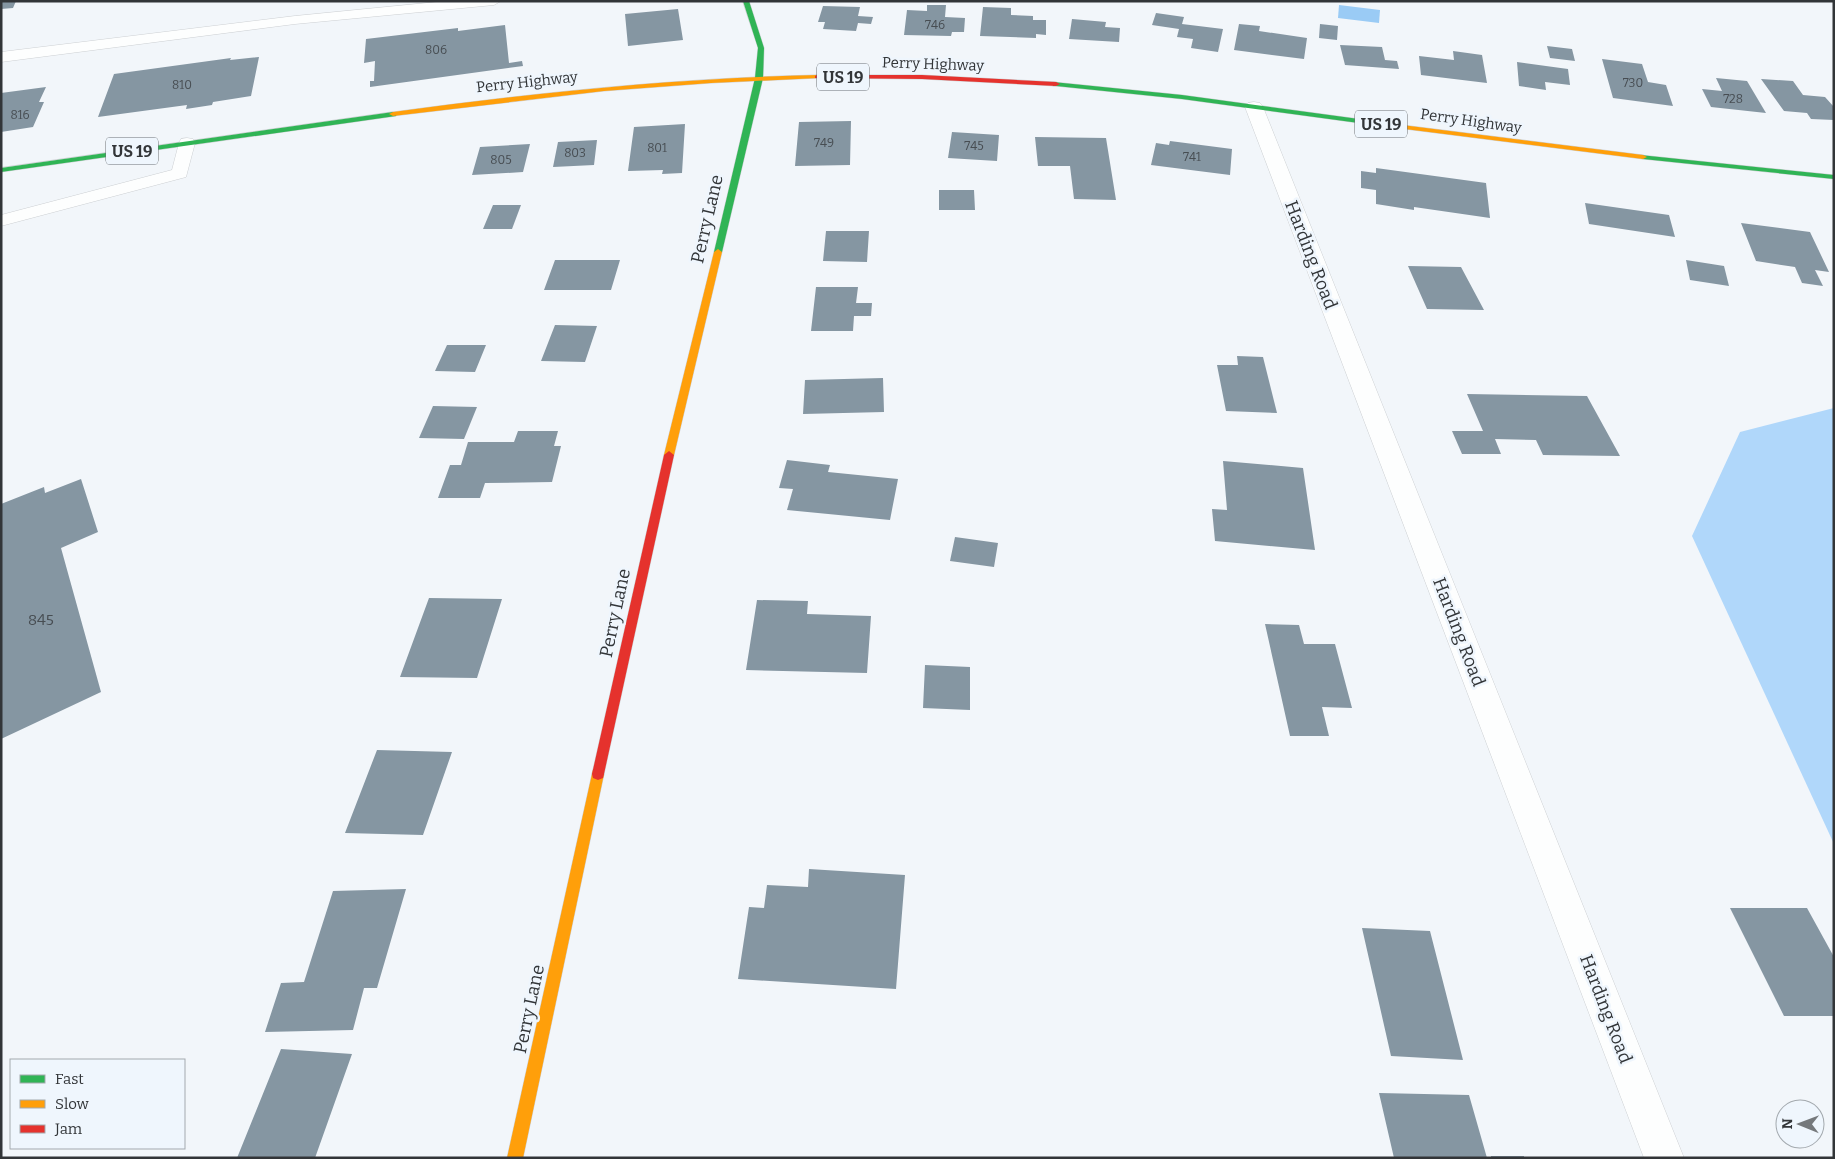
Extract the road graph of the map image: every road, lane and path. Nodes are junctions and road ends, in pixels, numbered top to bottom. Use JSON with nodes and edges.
{"nodes":[{"id":1,"x":494,"y":1,"type":"edge"},
{"id":2,"x":746,"y":1,"type":"edge"},
{"id":3,"x":1,"y":57,"type":"edge"},
{"id":4,"x":759,"y":78,"type":"junction"},
{"id":5,"x":1254,"y":107,"type":"junction"},
{"id":6,"x":187,"y":143,"type":"junction"},
{"id":7,"x":1,"y":170,"type":"edge"},
{"id":8,"x":1834,"y":177,"type":"edge"},
{"id":9,"x":1,"y":222,"type":"edge"},
{"id":10,"x":515,"y":1158,"type":"edge"},
{"id":11,"x":1664,"y":1158,"type":"edge"}],
"edges":[{"from":1,"to":3,"type":"lane"},
{"from":2,"to":4,"type":"main road","name":"Perry Lane"},
{"from":4,"to":5,"type":"main road","name":"Perry Highway","number":"US 19"},
{"from":4,"to":6,"type":"main road","name":"Perry Highway","number":"US 19"},
{"from":4,"to":10,"type":"main road","name":"Perry Lane"},
{"from":5,"to":8,"type":"main road","name":"Perry Highway","number":"US 19"},
{"from":5,"to":11,"type":"street","name":"Harding Road"},
{"from":6,"to":7,"type":"main road","name":"Perry Highway","number":"US 19"},
{"from":6,"to":9,"type":"lane"}]}
